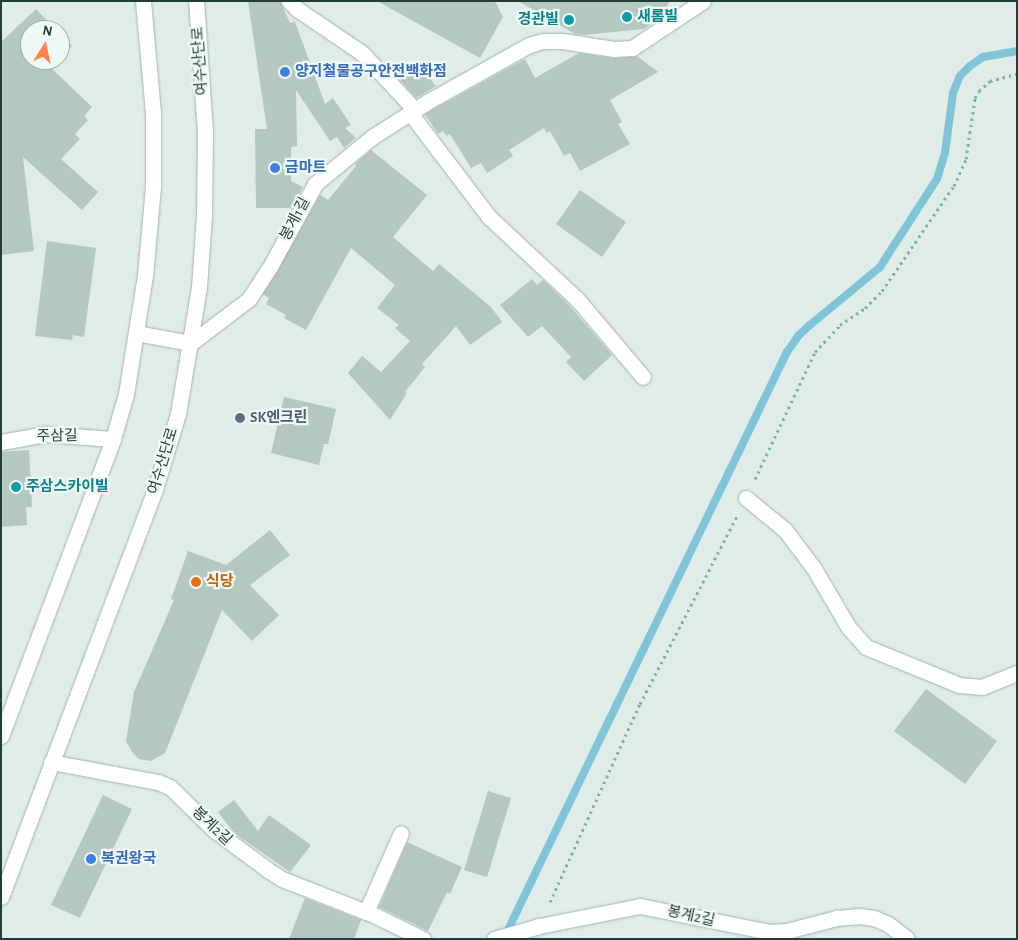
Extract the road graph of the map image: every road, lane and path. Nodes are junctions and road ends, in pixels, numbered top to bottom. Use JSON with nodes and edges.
{"nodes":[{"id":1,"x":143,"y":1,"type":"edge"},
{"id":2,"x":196,"y":1,"type":"edge"},
{"id":3,"x":290,"y":1,"type":"edge"},
{"id":4,"x":702,"y":1,"type":"edge"},
{"id":5,"x":412,"y":111,"type":"junction"},
{"id":6,"x":136,"y":333,"type":"junction"},
{"id":7,"x":191,"y":343,"type":"junction"},
{"id":8,"x":643,"y":377,"type":"dead end"},
{"id":9,"x":113,"y":439,"type":"junction"},
{"id":10,"x":1,"y":442,"type":"edge"},
{"id":11,"x":746,"y":498,"type":"dead end"},
{"id":12,"x":1017,"y":674,"type":"edge"},
{"id":13,"x":1,"y":736,"type":"edge"},
{"id":14,"x":51,"y":762,"type":"junction"},
{"id":15,"x":401,"y":833,"type":"dead end"},
{"id":16,"x":1,"y":897,"type":"edge"},
{"id":17,"x":366,"y":912,"type":"junction"},
{"id":18,"x":422,"y":939,"type":"edge"},
{"id":19,"x":494,"y":939,"type":"edge"},
{"id":20,"x":907,"y":939,"type":"edge"}],
"edges":[{"from":1,"to":6,"type":"street"},
{"from":2,"to":7,"type":"street","name":"여수산단로"},
{"from":3,"to":5,"type":"street"},
{"from":4,"to":5,"type":"street","name":"봉계1길"},
{"from":5,"to":7,"type":"street","name":"봉계1길"},
{"from":5,"to":8,"type":"street"},
{"from":6,"to":7,"type":"street"},
{"from":6,"to":9,"type":"street"},
{"from":7,"to":14,"type":"street","name":"여수산단로"},
{"from":9,"to":10,"type":"street","name":"주삼길"},
{"from":9,"to":13,"type":"street"},
{"from":11,"to":12,"type":"street"},
{"from":14,"to":16,"type":"street","name":"여수산단로"},
{"from":14,"to":17,"type":"street","name":"봉계2길"},
{"from":15,"to":17,"type":"street"},
{"from":17,"to":18,"type":"street","name":"봉계2길"},
{"from":19,"to":20,"type":"street","name":"봉계2길"}]}
